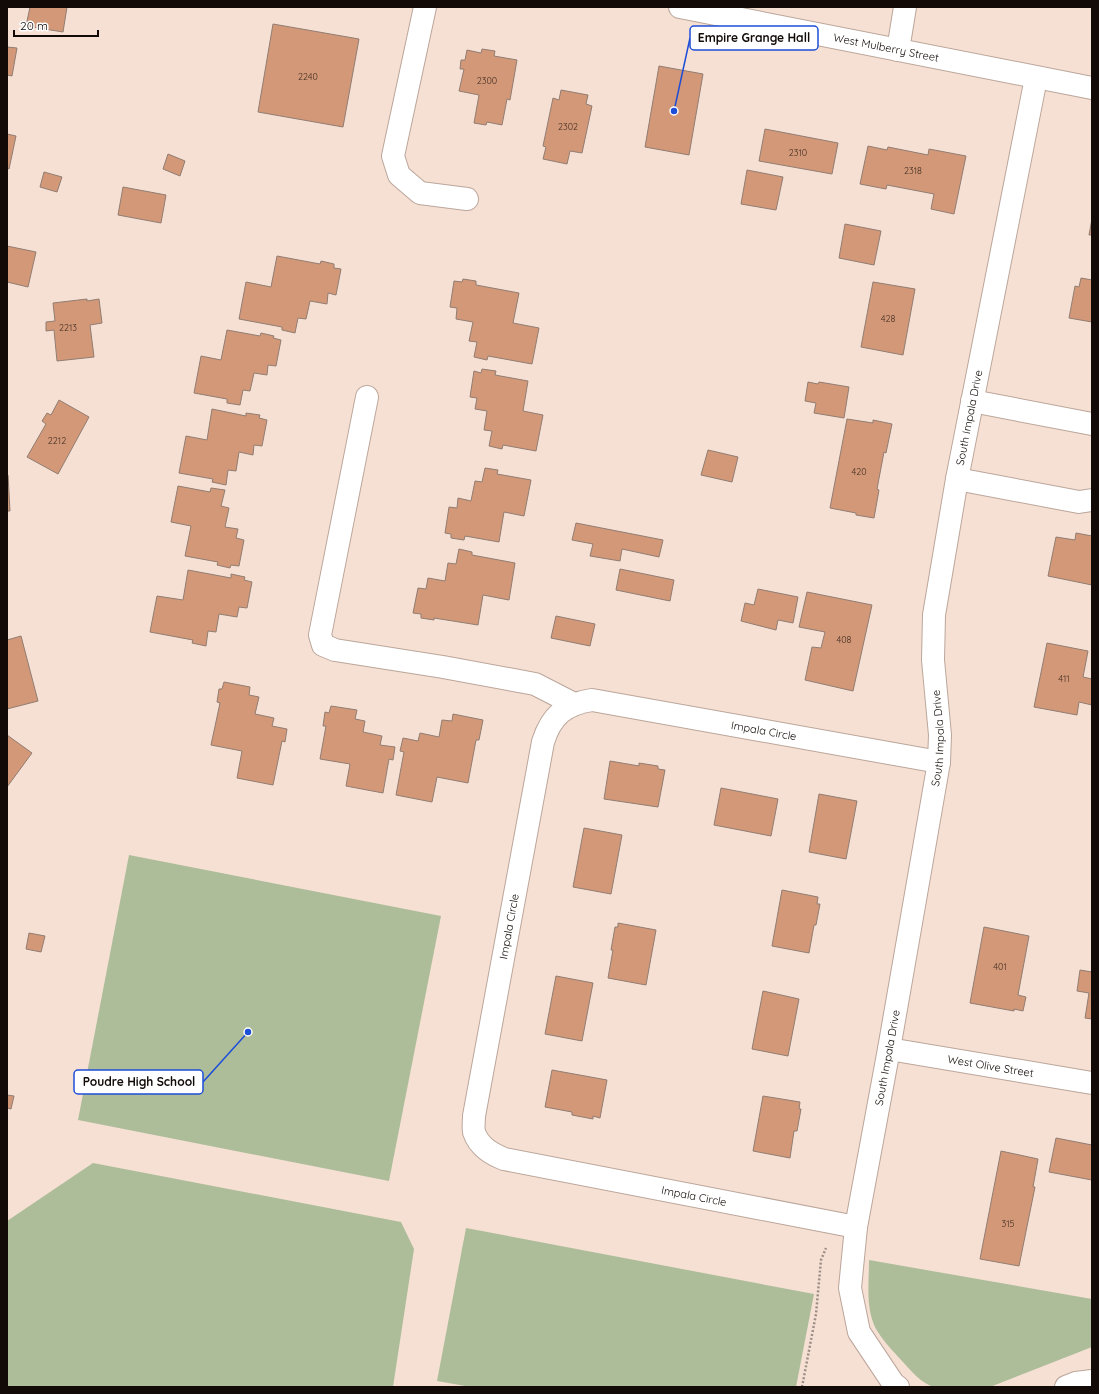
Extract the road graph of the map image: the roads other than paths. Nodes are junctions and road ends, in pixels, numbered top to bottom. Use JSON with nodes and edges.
{"nodes":[{"id":1,"x":425,"y":7,"type":"edge"},
{"id":2,"x":680,"y":7,"type":"edge"},
{"id":3,"x":905,"y":7,"type":"edge"},
{"id":4,"x":898,"y":50,"type":"junction"},
{"id":5,"x":1036,"y":78,"type":"junction"},
{"id":6,"x":1092,"y":88,"type":"edge"},
{"id":7,"x":467,"y":198,"type":"dead end"},
{"id":8,"x":367,"y":397,"type":"dead end"},
{"id":9,"x":972,"y":401,"type":"junction"},
{"id":10,"x":1092,"y":424,"type":"edge"},
{"id":11,"x":957,"y":479,"type":"junction"},
{"id":12,"x":1092,"y":500,"type":"edge"},
{"id":13,"x":574,"y":704,"type":"junction"},
{"id":14,"x":939,"y":762,"type":"junction"},
{"id":15,"x":889,"y":1049,"type":"junction"},
{"id":16,"x":1092,"y":1083,"type":"edge"},
{"id":17,"x":856,"y":1227,"type":"junction"},
{"id":18,"x":1092,"y":1381,"type":"edge"},
{"id":19,"x":898,"y":1387,"type":"edge"},
{"id":20,"x":1066,"y":1387,"type":"edge"}],
"edges":[{"from":1,"to":7,"type":"street"},
{"from":2,"to":4,"type":"street","name":"West Mulberry Street"},
{"from":3,"to":4,"type":"street"},
{"from":4,"to":5,"type":"street","name":"West Mulberry Street"},
{"from":5,"to":6,"type":"street","name":"West Mulberry Street"},
{"from":5,"to":9,"type":"street","name":"South Impala Drive"},
{"from":8,"to":13,"type":"street"},
{"from":9,"to":10,"type":"street"},
{"from":9,"to":11,"type":"street","name":"South Impala Drive"},
{"from":11,"to":12,"type":"street"},
{"from":11,"to":14,"type":"street","name":"South Impala Drive"},
{"from":13,"to":14,"type":"street","name":"Impala Circle"},
{"from":13,"to":17,"type":"street","name":"Impala Circle"},
{"from":14,"to":15,"type":"street","name":"South Impala Drive"},
{"from":15,"to":16,"type":"street","name":"West Olive Street"},
{"from":15,"to":17,"type":"street","name":"South Impala Drive"},
{"from":17,"to":19,"type":"street","name":"South Impala Drive"},
{"from":18,"to":20,"type":"street"}]}
